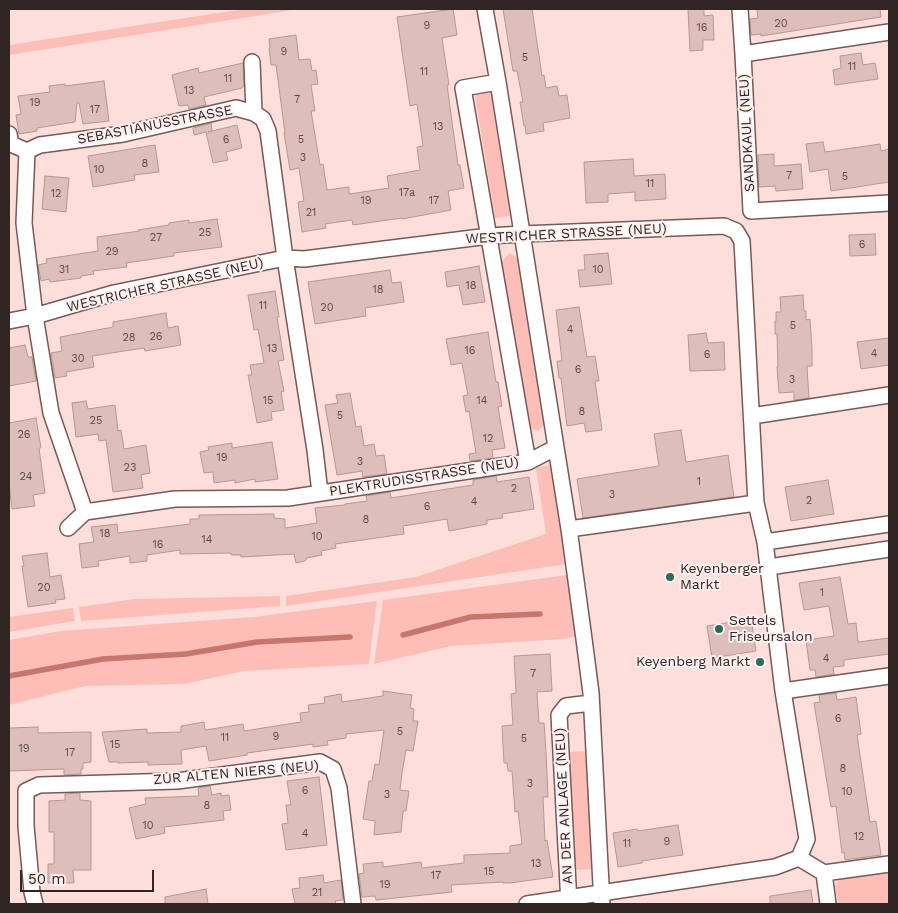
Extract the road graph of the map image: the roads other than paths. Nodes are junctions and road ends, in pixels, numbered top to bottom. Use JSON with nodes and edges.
{"nodes":[{"id":1,"x":485,"y":9,"type":"edge"},
{"id":2,"x":740,"y":9,"type":"edge"},
{"id":3,"x":889,"y":32,"type":"edge"},
{"id":4,"x":743,"y":54,"type":"junction"},
{"id":5,"x":252,"y":62,"type":"dead end"},
{"id":6,"x":498,"y":82,"type":"junction"},
{"id":7,"x":254,"y":113,"type":"junction"},
{"id":8,"x":9,"y":134,"type":"edge"},
{"id":9,"x":27,"y":151,"type":"junction"},
{"id":10,"x":889,"y":203,"type":"edge"},
{"id":11,"x":751,"y":211,"type":"junction"},
{"id":12,"x":736,"y":231,"type":"junction"},
{"id":13,"x":522,"y":234,"type":"junction"},
{"id":14,"x":489,"y":236,"type":"junction"},
{"id":15,"x":285,"y":258,"type":"junction"},
{"id":16,"x":34,"y":316,"type":"junction"},
{"id":17,"x":9,"y":321,"type":"edge"},
{"id":18,"x":889,"y":395,"type":"edge"},
{"id":19,"x":752,"y":416,"type":"junction"},
{"id":20,"x":555,"y":448,"type":"junction"},
{"id":21,"x":528,"y":462,"type":"junction"},
{"id":22,"x":320,"y":493,"type":"junction"},
{"id":23,"x":756,"y":503,"type":"junction"},
{"id":24,"x":85,"y":512,"type":"junction"},
{"id":25,"x":889,"y":524,"type":"edge"},
{"id":26,"x":68,"y":528,"type":"dead end"},
{"id":27,"x":569,"y":529,"type":"junction"},
{"id":28,"x":765,"y":542,"type":"junction"},
{"id":29,"x":889,"y":549,"type":"edge"},
{"id":30,"x":769,"y":567,"type":"junction"},
{"id":31,"x":889,"y":676,"type":"edge"},
{"id":32,"x":783,"y":691,"type":"junction"},
{"id":33,"x":591,"y":698,"type":"junction"},
{"id":34,"x":798,"y":858,"type":"junction"},
{"id":35,"x":889,"y":864,"type":"edge"},
{"id":36,"x":824,"y":873,"type":"junction"},
{"id":37,"x":601,"y":899,"type":"edge"},
{"id":38,"x":569,"y":901,"type":"edge"},
{"id":39,"x":35,"y":904,"type":"edge"},
{"id":40,"x":353,"y":904,"type":"edge"},
{"id":41,"x":527,"y":904,"type":"edge"},
{"id":42,"x":828,"y":904,"type":"edge"}],
"edges":[{"from":1,"to":6,"type":"street"},
{"from":2,"to":4,"type":"street","name":"SANDKAUL (NEU)"},
{"from":3,"to":4,"type":"street","name":"SANDKAUL (NEU)"},
{"from":4,"to":11,"type":"street","name":"SANDKAUL (NEU)"},
{"from":5,"to":7,"type":"street"},
{"from":6,"to":13,"type":"street"},
{"from":6,"to":14,"type":"street"},
{"from":7,"to":9,"type":"street","name":"SEBASTIANUSSTRASSE"},
{"from":7,"to":15,"type":"street"},
{"from":8,"to":9,"type":"street"},
{"from":9,"to":16,"type":"street"},
{"from":10,"to":11,"type":"street","name":"SANDKAUL (NEU)"},
{"from":11,"to":12,"type":"street","name":"SANDKAUL (NEU)"},
{"from":12,"to":13,"type":"street","name":"WESTRICHER STRASSE (NEU)"},
{"from":12,"to":19,"type":"street"},
{"from":13,"to":14,"type":"street","name":"WESTRICHER STRASSE (NEU)"},
{"from":13,"to":20,"type":"street"},
{"from":14,"to":15,"type":"street","name":"WESTRICHER STRASSE (NEU)"},
{"from":14,"to":21,"type":"street"},
{"from":15,"to":16,"type":"street","name":"WESTRICHER STRASSE (NEU)"},
{"from":15,"to":22,"type":"street","name":"PLEKTRUDISSTRASSE (NEU)"},
{"from":16,"to":17,"type":"street","name":"WESTRICHER STRASSE (NEU)"},
{"from":16,"to":24,"type":"street"},
{"from":18,"to":19,"type":"street"},
{"from":19,"to":23,"type":"street"},
{"from":20,"to":21,"type":"street","name":"PLEKTRUDISSTRASSE (NEU)"},
{"from":20,"to":27,"type":"street"},
{"from":21,"to":22,"type":"street","name":"PLEKTRUDISSTRASSE (NEU)"},
{"from":22,"to":24,"type":"street","name":"PLEKTRUDISSTRASSE (NEU)"},
{"from":23,"to":27,"type":"street"},
{"from":23,"to":28,"type":"street"},
{"from":24,"to":26,"type":"street"},
{"from":25,"to":28,"type":"street"},
{"from":27,"to":33,"type":"street"},
{"from":28,"to":30,"type":"street"},
{"from":29,"to":30,"type":"street"},
{"from":30,"to":32,"type":"street"},
{"from":31,"to":32,"type":"street"},
{"from":32,"to":34,"type":"street"},
{"from":33,"to":37,"type":"street"},
{"from":33,"to":38,"type":"street","name":"AN DER ANLAGE (NEU)"},
{"from":34,"to":36,"type":"street"},
{"from":34,"to":37,"type":"street"},
{"from":35,"to":36,"type":"street"},
{"from":36,"to":42,"type":"street"},
{"from":37,"to":38,"type":"street"},
{"from":38,"to":41,"type":"street"},
{"from":39,"to":40,"type":"street","name":"ZUR ALTEN NIERS (NEU)"}]}
